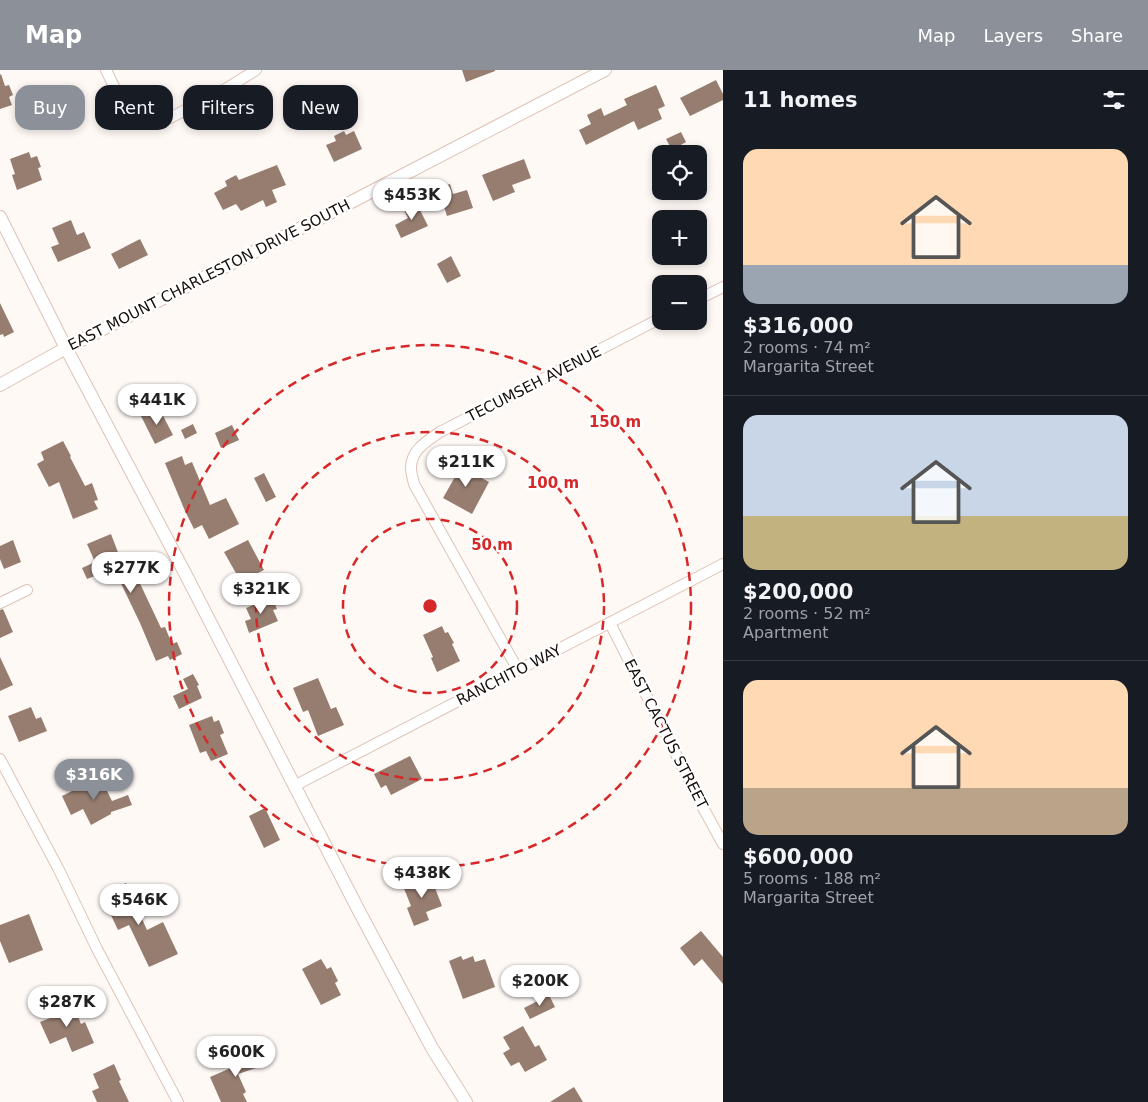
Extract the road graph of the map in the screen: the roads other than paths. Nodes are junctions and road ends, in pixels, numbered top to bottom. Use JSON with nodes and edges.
{"nodes":[{"id":1,"x":106,"y":70,"type":"edge"},
{"id":2,"x":256,"y":70,"type":"edge"},
{"id":3,"x":605,"y":70,"type":"edge"},
{"id":4,"x":0,"y":217,"type":"edge"},
{"id":5,"x":723,"y":287,"type":"edge"},
{"id":6,"x":707,"y":295,"type":"edge"},
{"id":7,"x":652,"y":323,"type":"edge"},
{"id":8,"x":66,"y":348,"type":"junction"},
{"id":9,"x":0,"y":385,"type":"edge"},
{"id":10,"x":723,"y":564,"type":"edge"},
{"id":11,"x":27,"y":590,"type":"dead end"},
{"id":12,"x":0,"y":603,"type":"edge"},
{"id":13,"x":610,"y":623,"type":"junction"},
{"id":14,"x":518,"y":670,"type":"junction"},
{"id":15,"x":0,"y":759,"type":"edge"},
{"id":16,"x":294,"y":786,"type":"junction"},
{"id":17,"x":723,"y":844,"type":"edge"},
{"id":18,"x":178,"y":1102,"type":"edge"},
{"id":19,"x":466,"y":1102,"type":"edge"}],
"edges":[{"from":1,"to":2,"type":"street"},
{"from":3,"to":8,"type":"street","name":"EAST MOUNT CHARLESTON DRIVE SOUTH"},
{"from":4,"to":8,"type":"street"},
{"from":5,"to":6,"type":"street"},
{"from":7,"to":14,"type":"street","name":"TECUMSEH AVENUE"},
{"from":8,"to":9,"type":"street","name":"EAST MOUNT CHARLESTON DRIVE SOUTH"},
{"from":8,"to":16,"type":"street"},
{"from":10,"to":13,"type":"street","name":"RANCHITO WAY"},
{"from":11,"to":12,"type":"street"},
{"from":13,"to":14,"type":"street","name":"RANCHITO WAY"},
{"from":13,"to":17,"type":"street","name":"EAST CACTUS STREET"},
{"from":14,"to":16,"type":"street","name":"RANCHITO WAY"},
{"from":15,"to":18,"type":"street"},
{"from":16,"to":19,"type":"street"}]}
